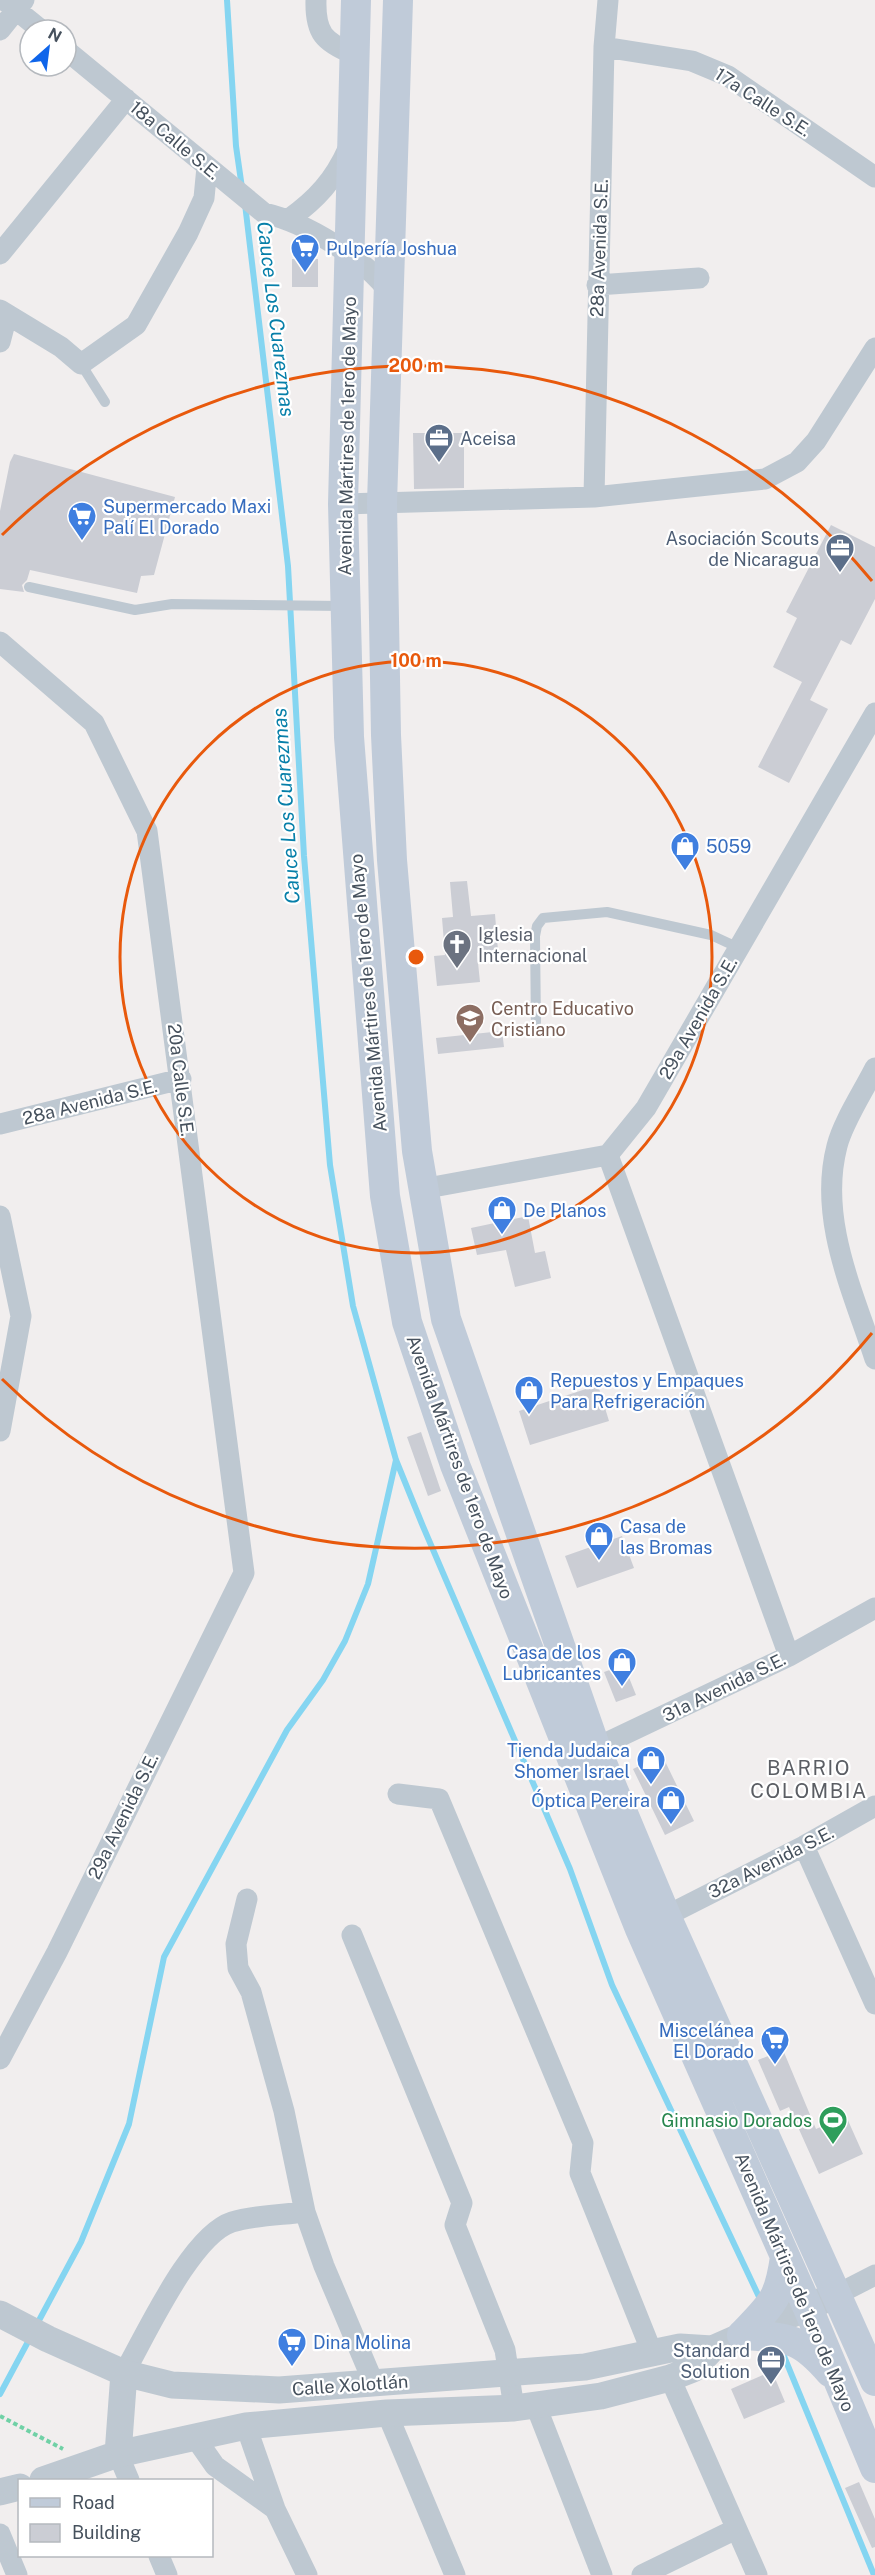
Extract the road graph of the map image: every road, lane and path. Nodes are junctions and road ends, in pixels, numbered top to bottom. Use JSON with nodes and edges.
{"nodes":[{"id":1,"x":316,"y":0,"type":"edge"},
{"id":2,"x":356,"y":0,"type":"edge"},
{"id":3,"x":399,"y":0,"type":"edge"},
{"id":4,"x":608,"y":0,"type":"edge"},
{"id":5,"x":15,"y":3,"type":"edge"},
{"id":6,"x":29,"y":18,"type":"edge"},
{"id":7,"x":0,"y":30,"type":"edge"},
{"id":8,"x":604,"y":47,"type":"junction"},
{"id":9,"x":353,"y":54,"type":"junction"},
{"id":10,"x":78,"y":60,"type":"edge"},
{"id":11,"x":126,"y":99,"type":"junction"},
{"id":12,"x":351,"y":142,"type":"junction"},
{"id":13,"x":212,"y":171,"type":"junction"},
{"id":14,"x":875,"y":177,"type":"edge"},
{"id":15,"x":289,"y":219,"type":"junction"},
{"id":16,"x":0,"y":254,"type":"edge"},
{"id":17,"x":349,"y":256,"type":"junction"},
{"id":18,"x":699,"y":278,"type":"dead end"},
{"id":19,"x":597,"y":285,"type":"junction"},
{"id":20,"x":390,"y":293,"type":"junction"},
{"id":21,"x":4,"y":313,"type":"edge"},
{"id":22,"x":0,"y":342,"type":"edge"},
{"id":23,"x":875,"y":348,"type":"edge"},
{"id":24,"x":81,"y":364,"type":"junction"},
{"id":25,"x":105,"y":402,"type":"dead end"},
{"id":26,"x":594,"y":496,"type":"junction"},
{"id":27,"x":382,"y":503,"type":"junction"},
{"id":28,"x":343,"y":504,"type":"junction"},
{"id":29,"x":29,"y":587,"type":"dead end"},
{"id":30,"x":335,"y":605,"type":"junction"},
{"id":31,"x":0,"y":642,"type":"edge"},
{"id":32,"x":875,"y":712,"type":"edge"},
{"id":33,"x":386,"y":735,"type":"junction"},
{"id":34,"x":349,"y":737,"type":"junction"},
{"id":35,"x":739,"y":948,"type":"junction"},
{"id":36,"x":536,"y":1028,"type":"dead end"},
{"id":37,"x":875,"y":1068,"type":"edge"},
{"id":38,"x":181,"y":1079,"type":"junction"},
{"id":39,"x":0,"y":1124,"type":"edge"},
{"id":40,"x":608,"y":1155,"type":"junction"},
{"id":41,"x":422,"y":1189,"type":"junction"},
{"id":42,"x":0,"y":1216,"type":"edge"},
{"id":43,"x":875,"y":1359,"type":"edge"},
{"id":44,"x":0,"y":1431,"type":"edge"},
{"id":45,"x":244,"y":1573,"type":"joint"},
{"id":46,"x":875,"y":1608,"type":"edge"},
{"id":47,"x":789,"y":1656,"type":"junction"},
{"id":48,"x":583,"y":1754,"type":"junction"},
{"id":49,"x":398,"y":1794,"type":"dead end"},
{"id":50,"x":875,"y":1806,"type":"edge"},
{"id":51,"x":804,"y":1846,"type":"junction"},
{"id":52,"x":247,"y":1899,"type":"dead end"},
{"id":53,"x":666,"y":1916,"type":"junction"},
{"id":54,"x":352,"y":1935,"type":"dead end"},
{"id":55,"x":867,"y":1968,"type":"edge"},
{"id":56,"x":875,"y":2004,"type":"edge"},
{"id":57,"x":0,"y":2059,"type":"edge"},
{"id":58,"x":305,"y":2212,"type":"junction"},
{"id":59,"x":875,"y":2275,"type":"edge"},
{"id":60,"x":838,"y":2294,"type":"junction"},
{"id":61,"x":4,"y":2316,"type":"edge"},
{"id":62,"x":773,"y":2323,"type":"junction"},
{"id":63,"x":712,"y":2349,"type":"junction"},
{"id":64,"x":653,"y":2355,"type":"junction"},
{"id":65,"x":124,"y":2373,"type":"junction"},
{"id":66,"x":510,"y":2374,"type":"junction"},
{"id":67,"x":670,"y":2379,"type":"junction"},
{"id":68,"x":875,"y":2381,"type":"edge"},
{"id":69,"x":374,"y":2384,"type":"junction"},
{"id":70,"x":279,"y":2390,"type":"junction"},
{"id":71,"x":525,"y":2407,"type":"junction"},
{"id":72,"x":387,"y":2413,"type":"junction"},
{"id":73,"x":0,"y":2416,"type":"edge"},
{"id":74,"x":246,"y":2427,"type":"junction"},
{"id":75,"x":194,"y":2436,"type":"junction"},
{"id":76,"x":105,"y":2457,"type":"junction"},
{"id":77,"x":258,"y":2457,"type":"junction"},
{"id":78,"x":875,"y":2468,"type":"edge"},
{"id":79,"x":48,"y":2479,"type":"edge"},
{"id":80,"x":127,"y":2479,"type":"edge"},
{"id":81,"x":230,"y":2479,"type":"junction"},
{"id":82,"x":18,"y":2488,"type":"edge"},
{"id":83,"x":0,"y":2492,"type":"edge"},
{"id":84,"x":275,"y":2509,"type":"junction"},
{"id":85,"x":736,"y":2529,"type":"junction"},
{"id":86,"x":0,"y":2534,"type":"edge"},
{"id":87,"x":17,"y":2575,"type":"edge"},
{"id":88,"x":307,"y":2575,"type":"edge"},
{"id":89,"x":455,"y":2575,"type":"edge"},
{"id":90,"x":602,"y":2575,"type":"edge"},
{"id":91,"x":642,"y":2575,"type":"edge"},
{"id":92,"x":757,"y":2575,"type":"edge"}],
"edges":[{"from":1,"to":9,"type":"street"},
{"from":2,"to":9,"type":"main road","name":"Avenida Mártires de 1ero de Mayo"},
{"from":3,"to":20,"type":"main road","name":"Avenida Mártires de 1ero de Mayo"},
{"from":4,"to":8,"type":"street","name":"28a Avenida S.E."},
{"from":5,"to":6,"type":"street"},
{"from":5,"to":7,"type":"street"},
{"from":8,"to":14,"type":"street","name":"17a Calle S.E."},
{"from":8,"to":19,"type":"street","name":"28a Avenida S.E."},
{"from":9,"to":12,"type":"main road","name":"Avenida Mártires de 1ero de Mayo"},
{"from":10,"to":11,"type":"street","name":"18a Calle S.E."},
{"from":11,"to":13,"type":"street","name":"18a Calle S.E."},
{"from":11,"to":16,"type":"street"},
{"from":12,"to":15,"type":"street"},
{"from":12,"to":17,"type":"main road","name":"Avenida Mártires de 1ero de Mayo"},
{"from":13,"to":15,"type":"street","name":"18a Calle S.E."},
{"from":13,"to":24,"type":"street"},
{"from":15,"to":17,"type":"street","name":"18a Calle S.E."},
{"from":17,"to":20,"type":"street","name":"18a Calle S.E."},
{"from":17,"to":28,"type":"main road","name":"Avenida Mártires de 1ero de Mayo"},
{"from":18,"to":19,"type":"street"},
{"from":19,"to":26,"type":"street","name":"28a Avenida S.E."},
{"from":20,"to":27,"type":"main road","name":"Avenida Mártires de 1ero de Mayo"},
{"from":21,"to":22,"type":"street"},
{"from":21,"to":24,"type":"street"},
{"from":23,"to":26,"type":"street"},
{"from":24,"to":25,"type":"lane"},
{"from":26,"to":27,"type":"street"},
{"from":27,"to":28,"type":"street"},
{"from":27,"to":33,"type":"main road","name":"Avenida Mártires de 1ero de Mayo"},
{"from":28,"to":30,"type":"main road","name":"Avenida Mártires de 1ero de Mayo"},
{"from":29,"to":30,"type":"lane"},
{"from":30,"to":34,"type":"main road","name":"Avenida Mártires de 1ero de Mayo"},
{"from":31,"to":38,"type":"street","name":"20a Calle S.E."},
{"from":32,"to":35,"type":"street","name":"29a Avenida S.E."},
{"from":33,"to":34,"type":"main road"},
{"from":33,"to":41,"type":"main road","name":"Avenida Mártires de 1ero de Mayo"},
{"from":34,"to":48,"type":"main road","name":"Avenida Mártires de 1ero de Mayo"},
{"from":35,"to":36,"type":"lane"},
{"from":35,"to":40,"type":"street","name":"29a Avenida S.E."},
{"from":37,"to":43,"type":"street"},
{"from":38,"to":39,"type":"street","name":"28a Avenida S.E."},
{"from":38,"to":45,"type":"street","name":"20a Calle S.E."},
{"from":40,"to":41,"type":"street"},
{"from":40,"to":47,"type":"street"},
{"from":41,"to":48,"type":"main road","name":"Avenida Mártires de 1ero de Mayo"},
{"from":42,"to":44,"type":"street"},
{"from":45,"to":57,"type":"street","name":"29a Avenida S.E."},
{"from":46,"to":47,"type":"street","name":"31a Avenida S.E."},
{"from":47,"to":48,"type":"street","name":"31a Avenida S.E."},
{"from":48,"to":53,"type":"main road","name":"Avenida Mártires de 1ero de Mayo"},
{"from":48,"to":62,"type":"main road","name":"Avenida Mártires de 1ero de Mayo"},
{"from":49,"to":64,"type":"street"},
{"from":50,"to":51,"type":"street","name":"32a Avenida S.E."},
{"from":51,"to":53,"type":"street","name":"32a Avenida S.E."},
{"from":51,"to":55,"type":"street"},
{"from":52,"to":58,"type":"street"},
{"from":53,"to":60,"type":"main road","name":"Avenida Mártires de 1ero de Mayo"},
{"from":54,"to":66,"type":"street"},
{"from":55,"to":56,"type":"street"},
{"from":58,"to":65,"type":"street"},
{"from":58,"to":69,"type":"street"},
{"from":59,"to":60,"type":"street"},
{"from":60,"to":62,"type":"street","name":"Calle Xolotlán"},
{"from":60,"to":68,"type":"main road","name":"Avenida Mártires de 1ero de Mayo"},
{"from":61,"to":65,"type":"street","name":"Calle Xolotlán"},
{"from":62,"to":63,"type":"street","name":"Calle Xolotlán"},
{"from":62,"to":78,"type":"main road","name":"Avenida Mártires de 1ero de Mayo"},
{"from":63,"to":64,"type":"street","name":"Calle Xolotlán"},
{"from":63,"to":67,"type":"street","name":"Calle Xolotlán"},
{"from":64,"to":66,"type":"street","name":"Calle Xolotlán"},
{"from":65,"to":70,"type":"street","name":"Calle Xolotlán"},
{"from":65,"to":76,"type":"street"},
{"from":66,"to":69,"type":"street","name":"Calle Xolotlán"},
{"from":66,"to":71,"type":"street"},
{"from":67,"to":71,"type":"street","name":"Calle Xolotlán"},
{"from":67,"to":85,"type":"street"},
{"from":69,"to":70,"type":"street","name":"Calle Xolotlán"},
{"from":70,"to":75,"type":"street"},
{"from":71,"to":72,"type":"street","name":"Calle Xolotlán"},
{"from":71,"to":90,"type":"street"},
{"from":72,"to":74,"type":"street","name":"Calle Xolotlán"},
{"from":72,"to":89,"type":"street"},
{"from":73,"to":76,"type":"path"},
{"from":74,"to":75,"type":"street","name":"Calle Xolotlán"},
{"from":74,"to":77,"type":"street"},
{"from":75,"to":76,"type":"street","name":"Calle Xolotlán"},
{"from":75,"to":81,"type":"street"},
{"from":76,"to":79,"type":"street","name":"Calle Xolotlán"},
{"from":76,"to":80,"type":"street"},
{"from":77,"to":81,"type":"street"},
{"from":77,"to":84,"type":"street"},
{"from":81,"to":84,"type":"street"},
{"from":82,"to":83,"type":"street"},
{"from":84,"to":88,"type":"street"},
{"from":85,"to":91,"type":"street"},
{"from":85,"to":92,"type":"street"},
{"from":86,"to":87,"type":"street"}]}
